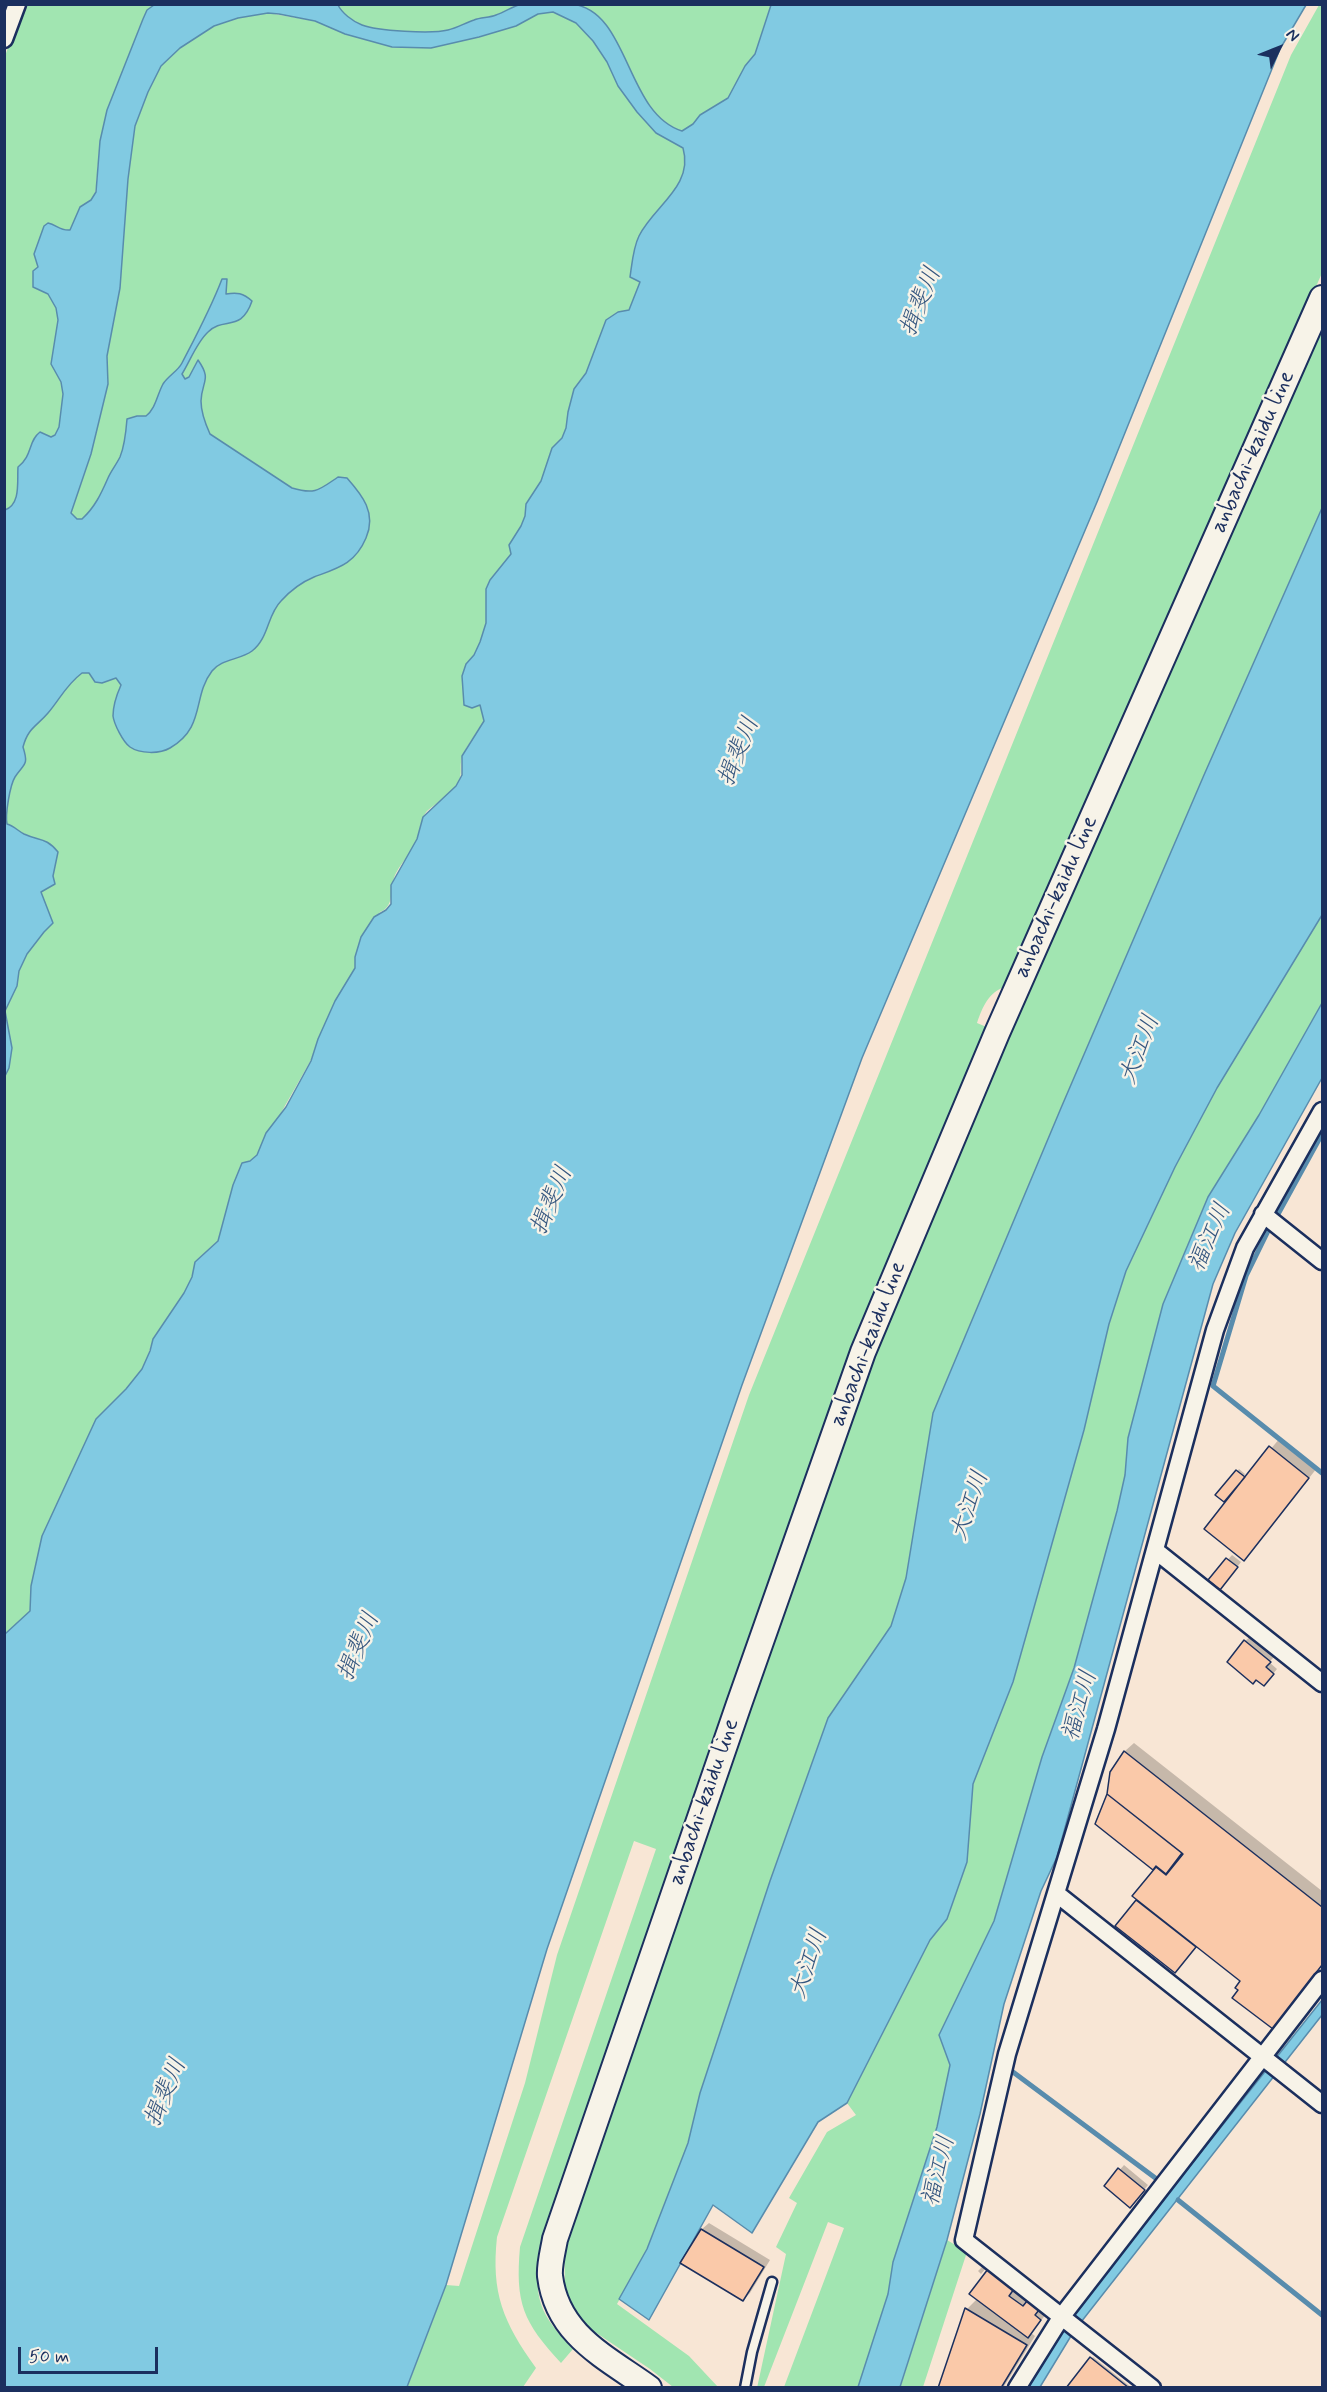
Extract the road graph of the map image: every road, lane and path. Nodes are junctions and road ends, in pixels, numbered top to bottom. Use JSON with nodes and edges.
{"nodes":[{"id":1,"x":17,"y":4,"type":"edge"},
{"id":2,"x":4,"y":39,"type":"edge"},
{"id":3,"x":1323,"y":298,"type":"edge"},
{"id":4,"x":1323,"y":1111,"type":"edge"},
{"id":5,"x":1263,"y":1214,"type":"junction"},
{"id":6,"x":1323,"y":1261,"type":"edge"},
{"id":7,"x":1156,"y":1551,"type":"junction"},
{"id":8,"x":1323,"y":1683,"type":"edge"},
{"id":9,"x":1057,"y":1894,"type":"junction"},
{"id":10,"x":1323,"y":1980,"type":"edge"},
{"id":11,"x":1271,"y":2063,"type":"junction"},
{"id":12,"x":1323,"y":2104,"type":"edge"},
{"id":13,"x":772,"y":2282,"type":"dead end"},
{"id":14,"x":1069,"y":2322,"type":"junction"},
{"id":15,"x":649,"y":2388,"type":"edge"},
{"id":16,"x":745,"y":2388,"type":"edge"},
{"id":17,"x":1017,"y":2388,"type":"edge"},
{"id":18,"x":1152,"y":2388,"type":"edge"}],
"edges":[{"from":1,"to":2,"type":"street"},
{"from":3,"to":15,"type":"main road","name":"anbachi-kaidu line"},
{"from":4,"to":5,"type":"street"},
{"from":5,"to":6,"type":"street"},
{"from":5,"to":7,"type":"street"},
{"from":7,"to":8,"type":"street"},
{"from":7,"to":9,"type":"street"},
{"from":9,"to":11,"type":"street"},
{"from":9,"to":14,"type":"street"},
{"from":10,"to":11,"type":"street"},
{"from":11,"to":12,"type":"street"},
{"from":11,"to":14,"type":"street"},
{"from":13,"to":16,"type":"lane"},
{"from":14,"to":17,"type":"street"},
{"from":14,"to":18,"type":"street"}]}
